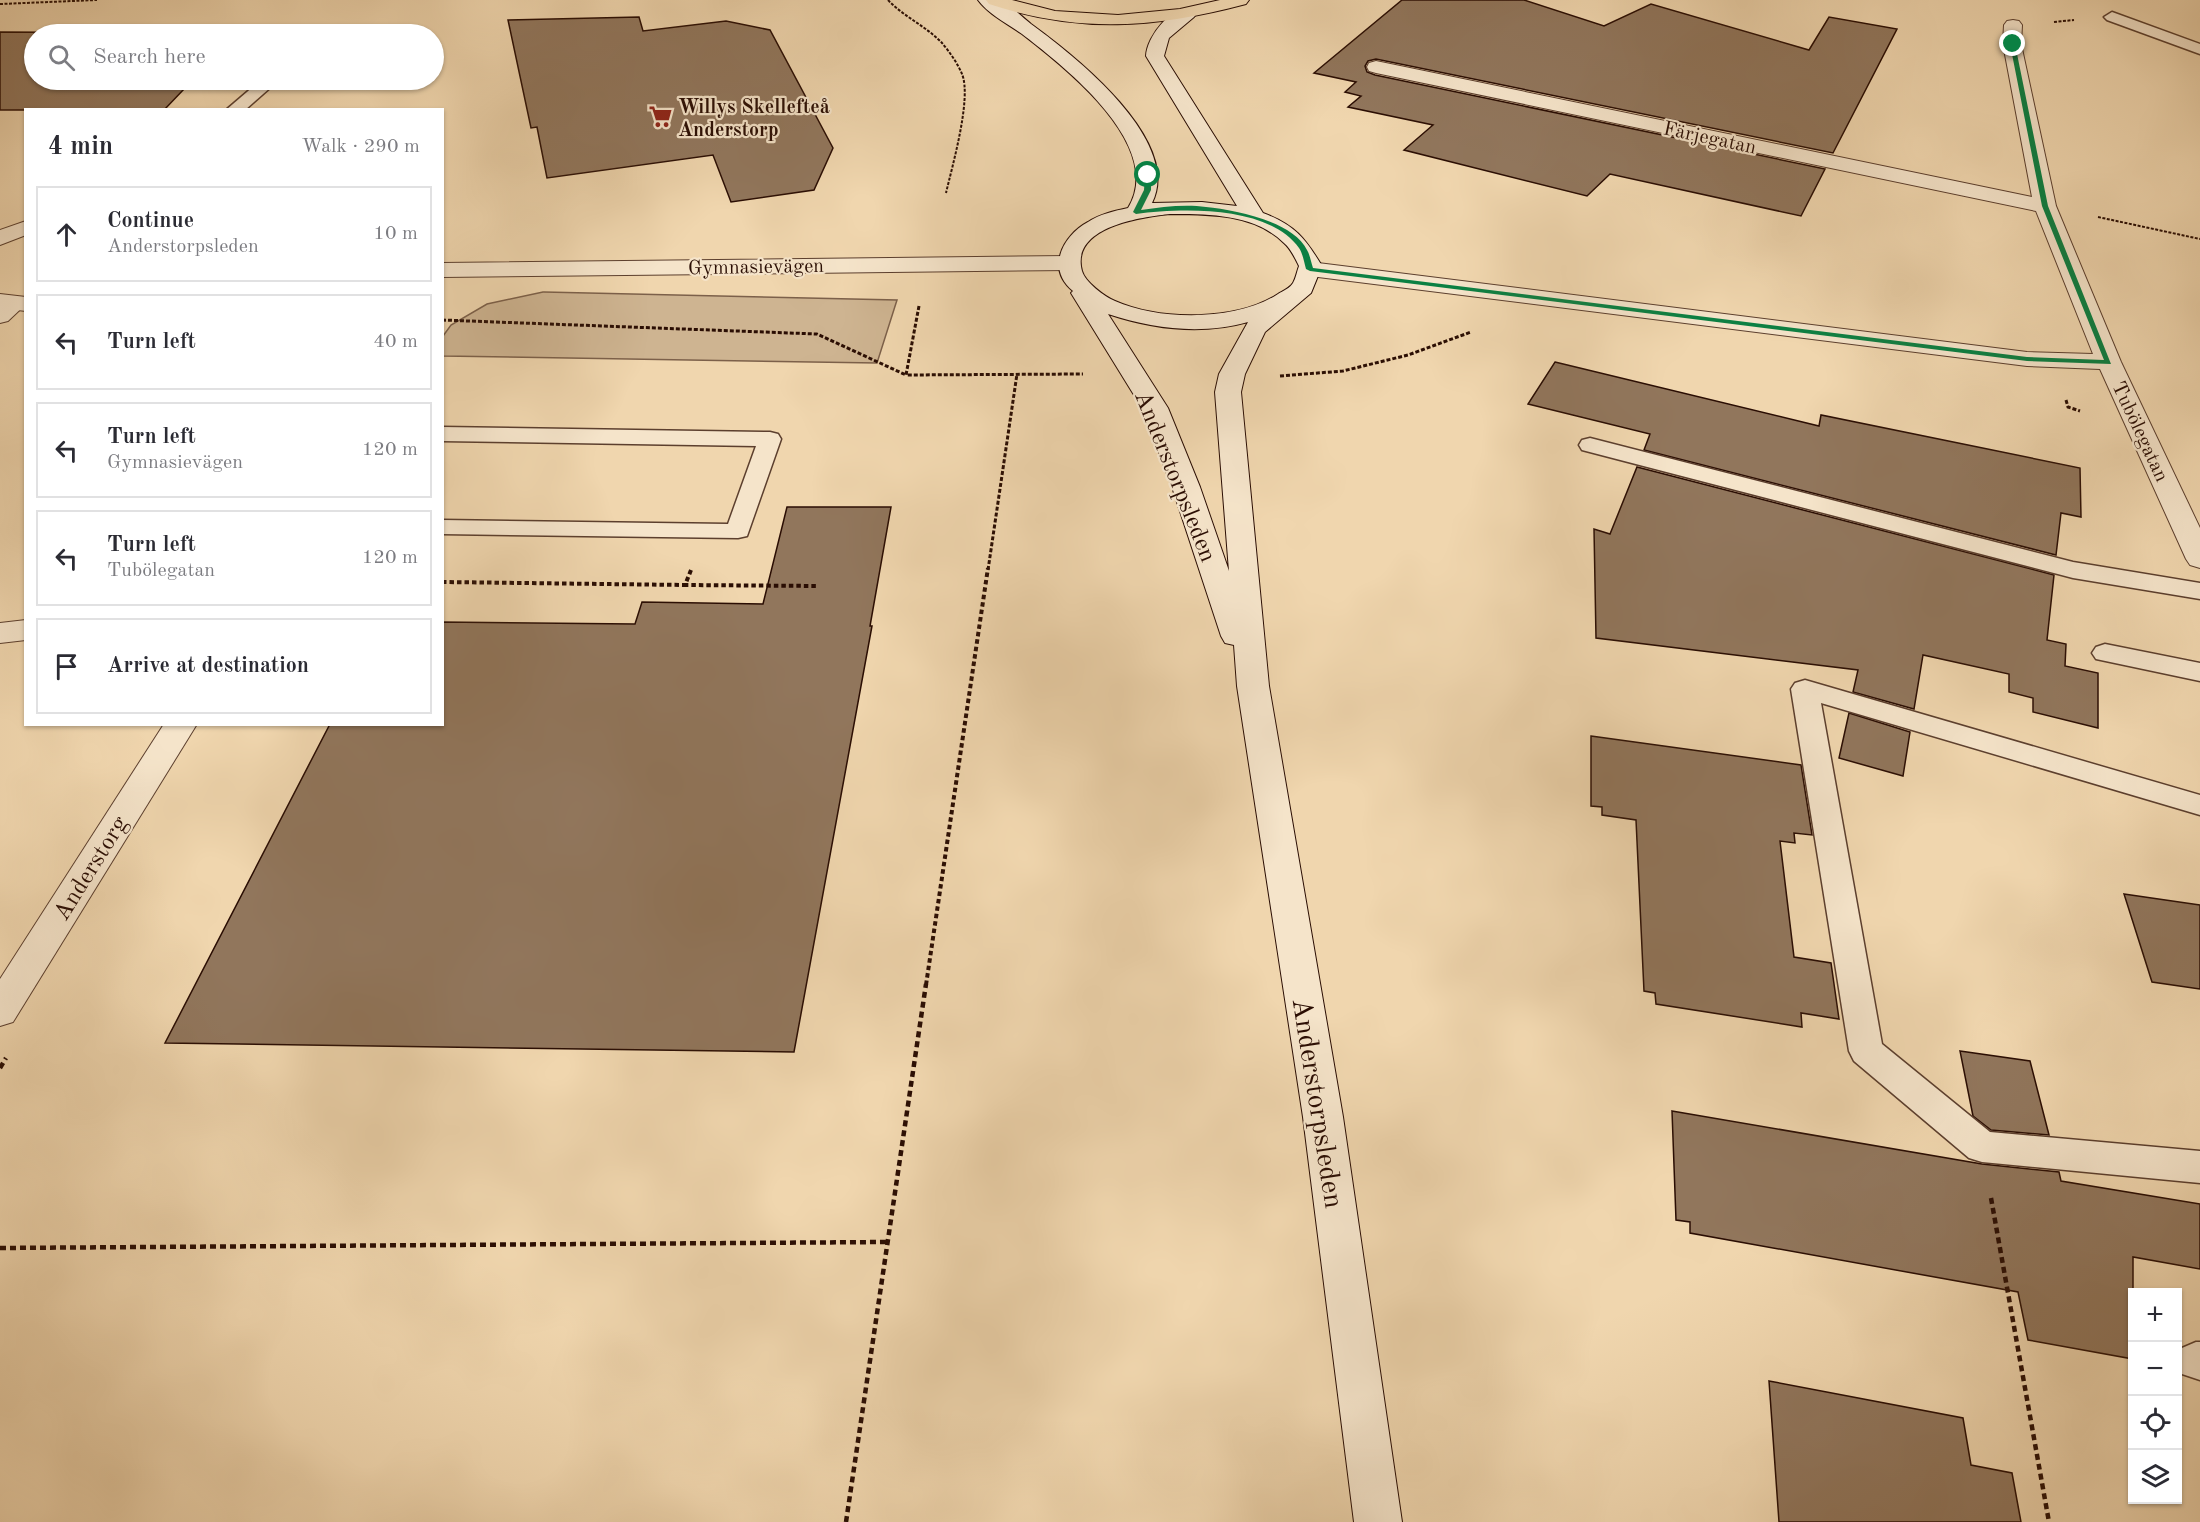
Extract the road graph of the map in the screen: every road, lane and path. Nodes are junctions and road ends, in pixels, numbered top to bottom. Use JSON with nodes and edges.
{"nodes":[{"id":1,"x":97,"y":0,"type":"edge"},
{"id":2,"x":888,"y":0,"type":"edge"},
{"id":3,"x":987,"y":0,"type":"edge"},
{"id":4,"x":995,"y":0,"type":"edge"},
{"id":5,"x":1238,"y":0,"type":"edge"},
{"id":6,"x":0,"y":4,"type":"edge"},
{"id":7,"x":1188,"y":13,"type":"junction"},
{"id":8,"x":2112,"y":17,"type":"dead end"},
{"id":9,"x":2013,"y":25,"type":"dead end"},
{"id":10,"x":2200,"y":49,"type":"edge"},
{"id":11,"x":1376,"y":67,"type":"dead end"},
{"id":12,"x":259,"y":90,"type":"edge"},
{"id":13,"x":236,"y":108,"type":"edge"},
{"id":14,"x":946,"y":193,"type":"dead end"},
{"id":15,"x":2045,"y":206,"type":"junction"},
{"id":16,"x":1136,"y":212,"type":"junction"},
{"id":17,"x":1256,"y":219,"type":"junction"},
{"id":18,"x":24,"y":227,"type":"edge"},
{"id":19,"x":24,"y":227,"type":"edge"},
{"id":20,"x":0,"y":230,"type":"edge"},
{"id":21,"x":0,"y":238,"type":"edge"},
{"id":22,"x":2200,"y":238,"type":"edge"},
{"id":23,"x":1310,"y":269,"type":"junction"},
{"id":24,"x":444,"y":270,"type":"edge"},
{"id":25,"x":1071,"y":271,"type":"junction"},
{"id":26,"x":920,"y":298,"type":"dead end"},
{"id":27,"x":1290,"y":299,"type":"junction"},
{"id":28,"x":444,"y":322,"type":"edge"},
{"id":29,"x":2109,"y":362,"type":"junction"},
{"id":30,"x":1017,"y":374,"type":"junction"},
{"id":31,"x":1086,"y":374,"type":"dead end"},
{"id":32,"x":906,"y":375,"type":"junction"},
{"id":33,"x":444,"y":434,"type":"edge"},
{"id":34,"x":1590,"y":445,"type":"dead end"},
{"id":35,"x":444,"y":528,"type":"edge"},
{"id":36,"x":705,"y":530,"type":"junction"},
{"id":37,"x":2200,"y":559,"type":"edge"},
{"id":38,"x":444,"y":582,"type":"edge"},
{"id":39,"x":685,"y":585,"type":"junction"},
{"id":40,"x":818,"y":586,"type":"dead end"},
{"id":41,"x":2200,"y":591,"type":"edge"},
{"id":42,"x":24,"y":630,"type":"edge"},
{"id":43,"x":0,"y":633,"type":"edge"},
{"id":44,"x":2105,"y":653,"type":"dead end"},
{"id":45,"x":2200,"y":672,"type":"edge"},
{"id":46,"x":1253,"y":686,"type":"junction"},
{"id":47,"x":180,"y":726,"type":"edge"},
{"id":48,"x":2200,"y":805,"type":"edge"},
{"id":49,"x":0,"y":1011,"type":"edge"},
{"id":50,"x":1982,"y":1147,"type":"junction"},
{"id":51,"x":2200,"y":1167,"type":"edge"},
{"id":52,"x":887,"y":1242,"type":"junction"},
{"id":53,"x":0,"y":1248,"type":"edge"},
{"id":54,"x":846,"y":1522,"type":"edge"},
{"id":55,"x":1378,"y":1522,"type":"edge"},
{"id":56,"x":2049,"y":1522,"type":"edge"}],
"edges":[{"from":1,"to":6,"type":"path"},
{"from":2,"to":14,"type":"path"},
{"from":3,"to":16,"type":"main road"},
{"from":4,"to":7,"type":"highway"},
{"from":5,"to":7,"type":"highway"},
{"from":7,"to":17,"type":"main road"},
{"from":8,"to":10,"type":"lane"},
{"from":9,"to":15,"type":"main road","name":"Tubölegatan"},
{"from":11,"to":15,"type":"main road","name":"Färjegatan"},
{"from":12,"to":13,"type":"lane"},
{"from":15,"to":22,"type":"path"},
{"from":15,"to":29,"type":"main road","name":"Tubölegatan"},
{"from":16,"to":17,"type":"main road"},
{"from":16,"to":25,"type":"main road"},
{"from":17,"to":23,"type":"main road"},
{"from":18,"to":20,"type":"main road"},
{"from":19,"to":21,"type":"main road"},
{"from":23,"to":27,"type":"main road","name":"Anderstorpsleden"},
{"from":23,"to":29,"type":"main road"},
{"from":24,"to":25,"type":"main road","name":"Gymnasievägen"},
{"from":25,"to":27,"type":"main road"},
{"from":25,"to":46,"type":"main road","name":"Anderstorpsleden"},
{"from":26,"to":32,"type":"path"},
{"from":27,"to":46,"type":"main road","name":"Anderstorpsleden"},
{"from":28,"to":32,"type":"path"},
{"from":29,"to":37,"type":"main road","name":"Tubölegatan"},
{"from":30,"to":31,"type":"path"},
{"from":30,"to":32,"type":"path"},
{"from":30,"to":52,"type":"path"},
{"from":33,"to":36,"type":"lane"},
{"from":34,"to":41,"type":"lane"},
{"from":35,"to":36,"type":"lane"},
{"from":36,"to":39,"type":"path"},
{"from":38,"to":39,"type":"path"},
{"from":39,"to":40,"type":"path"},
{"from":42,"to":43,"type":"main road"},
{"from":44,"to":45,"type":"lane"},
{"from":46,"to":55,"type":"main road","name":"Anderstorpsleden"},
{"from":47,"to":49,"type":"main road","name":"Anderstorg"},
{"from":48,"to":50,"type":"lane"},
{"from":50,"to":51,"type":"lane"},
{"from":50,"to":56,"type":"path"},
{"from":52,"to":53,"type":"path"},
{"from":52,"to":54,"type":"path"}]}
